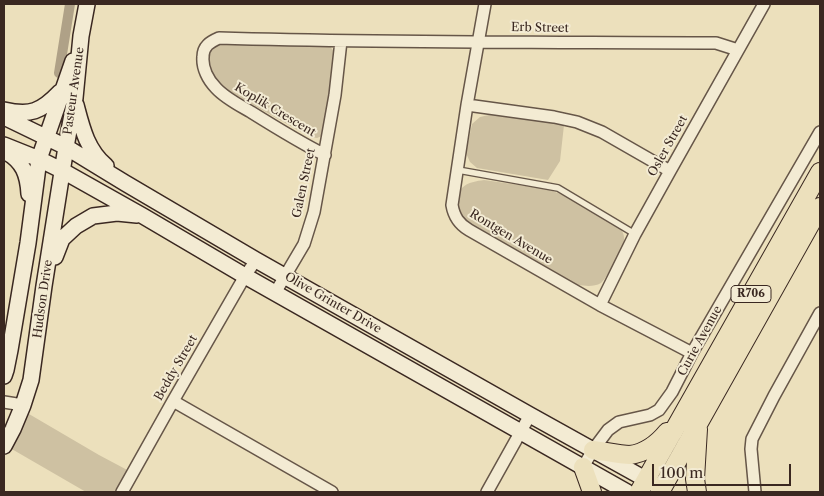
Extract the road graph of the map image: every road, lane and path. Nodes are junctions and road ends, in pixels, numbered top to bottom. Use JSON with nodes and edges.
{"nodes":[{"id":1,"x":86,"y":4,"type":"edge"},
{"id":2,"x":485,"y":4,"type":"edge"},
{"id":3,"x":764,"y":4,"type":"edge"},
{"id":4,"x":341,"y":41,"type":"junction"},
{"id":5,"x":478,"y":41,"type":"junction"},
{"id":6,"x":738,"y":50,"type":"junction"},
{"id":7,"x":69,"y":94,"type":"junction"},
{"id":8,"x":467,"y":105,"type":"junction"},
{"id":9,"x":4,"y":110,"type":"edge"},
{"id":10,"x":4,"y":117,"type":"edge"},
{"id":11,"x":820,"y":132,"type":"edge"},
{"id":12,"x":4,"y":138,"type":"edge"},
{"id":13,"x":4,"y":145,"type":"edge"},
{"id":14,"x":66,"y":147,"type":"junction"},
{"id":15,"x":42,"y":148,"type":"junction"},
{"id":16,"x":4,"y":151,"type":"edge"},
{"id":17,"x":325,"y":155,"type":"junction"},
{"id":18,"x":458,"y":170,"type":"junction"},
{"id":19,"x":63,"y":171,"type":"junction"},
{"id":20,"x":670,"y":171,"type":"junction"},
{"id":21,"x":820,"y":172,"type":"edge"},
{"id":22,"x":125,"y":183,"type":"junction"},
{"id":23,"x":820,"y":207,"type":"edge"},
{"id":24,"x":143,"y":216,"type":"junction"},
{"id":25,"x":635,"y":234,"type":"junction"},
{"id":26,"x":28,"y":243,"type":"junction"},
{"id":27,"x":256,"y":260,"type":"junction"},
{"id":28,"x":245,"y":276,"type":"junction"},
{"id":29,"x":285,"y":276,"type":"junction"},
{"id":30,"x":44,"y":286,"type":"junction"},
{"id":31,"x":275,"y":293,"type":"junction"},
{"id":32,"x":600,"y":305,"type":"junction"},
{"id":33,"x":820,"y":313,"type":"edge"},
{"id":34,"x":692,"y":353,"type":"junction"},
{"id":35,"x":4,"y":376,"type":"edge"},
{"id":36,"x":173,"y":401,"type":"junction"},
{"id":37,"x":4,"y":402,"type":"edge"},
{"id":38,"x":23,"y":405,"type":"junction"},
{"id":39,"x":530,"y":415,"type":"junction"},
{"id":40,"x":681,"y":417,"type":"junction"},
{"id":41,"x":698,"y":424,"type":"junction"},
{"id":42,"x":520,"y":432,"type":"junction"},
{"id":43,"x":4,"y":446,"type":"edge"},
{"id":44,"x":593,"y":450,"type":"junction"},
{"id":45,"x":583,"y":467,"type":"junction"},
{"id":46,"x":643,"y":486,"type":"edge"},
{"id":47,"x":663,"y":491,"type":"edge"},
{"id":48,"x":122,"y":492,"type":"edge"},
{"id":49,"x":332,"y":492,"type":"edge"},
{"id":50,"x":487,"y":492,"type":"edge"},
{"id":51,"x":592,"y":492,"type":"edge"},
{"id":52,"x":628,"y":492,"type":"edge"},
{"id":53,"x":698,"y":492,"type":"edge"},
{"id":54,"x":755,"y":492,"type":"edge"}],
"edges":[{"from":1,"to":7,"type":"street","name":"Pasteur Avenue"},
{"from":2,"to":5,"type":"street","name":"Rontgen Avenue"},
{"from":3,"to":6,"type":"street","name":"Osler Street"},
{"from":4,"to":5,"type":"street","name":"Erb Street"},
{"from":4,"to":17,"type":"street","name":"Galen Street"},
{"from":4,"to":17,"type":"street","name":"Koplik Crescent"},
{"from":5,"to":6,"type":"street","name":"Erb Street"},
{"from":5,"to":8,"type":"street","name":"Rontgen Avenue"},
{"from":6,"to":20,"type":"street","name":"Osler Street"},
{"from":7,"to":9,"type":"street"},
{"from":7,"to":14,"type":"street","name":"Pasteur Avenue"},
{"from":7,"to":15,"type":"street","name":"Pasteur Avenue"},
{"from":7,"to":22,"type":"street"},
{"from":8,"to":18,"type":"street","name":"Rontgen Avenue"},
{"from":8,"to":20,"type":"street"},
{"from":10,"to":15,"type":"street","name":"Olive Grinter Drive"},
{"from":11,"to":34,"type":"street","name":"Curie Avenue"},
{"from":12,"to":15,"type":"street"},
{"from":13,"to":15,"type":"street","name":"Olive Grinter Drive"},
{"from":14,"to":15,"type":"street","name":"Olive Grinter Drive"},
{"from":14,"to":19,"type":"street","name":"Hudson Drive"},
{"from":14,"to":22,"type":"street","name":"Olive Grinter Drive"},
{"from":15,"to":19,"type":"street","name":"Olive Grinter Drive"},
{"from":15,"to":26,"type":"street","name":"Hudson Drive"},
{"from":16,"to":26,"type":"street"},
{"from":17,"to":29,"type":"street","name":"Galen Street"},
{"from":18,"to":25,"type":"lane"},
{"from":18,"to":32,"type":"street","name":"Rontgen Avenue"},
{"from":19,"to":24,"type":"street","name":"Olive Grinter Drive"},
{"from":19,"to":30,"type":"street","name":"Hudson Drive"},
{"from":20,"to":25,"type":"street","name":"Osler Street"},
{"from":21,"to":40,"type":"main road","name":"Curie Avenue","number":"R706"},
{"from":22,"to":27,"type":"street","name":"Olive Grinter Drive"},
{"from":23,"to":41,"type":"main road","number":"R706"},
{"from":24,"to":28,"type":"street","name":"Olive Grinter Drive"},
{"from":24,"to":30,"type":"street"},
{"from":25,"to":32,"type":"street","name":"Osler Street"},
{"from":26,"to":35,"type":"street","name":"Hudson Drive"},
{"from":27,"to":28,"type":"street","name":"Beddy Street"},
{"from":27,"to":29,"type":"street","name":"Olive Grinter Drive"},
{"from":28,"to":31,"type":"street","name":"Olive Grinter Drive"},
{"from":28,"to":36,"type":"street","name":"Beddy Street"},
{"from":29,"to":31,"type":"street","name":"Galen Street"},
{"from":29,"to":39,"type":"street","name":"Olive Grinter Drive"},
{"from":30,"to":38,"type":"street","name":"Hudson Drive"},
{"from":31,"to":42,"type":"street","name":"Olive Grinter Drive"},
{"from":32,"to":34,"type":"street","name":"Rontgen Avenue"},
{"from":33,"to":54,"type":"street"},
{"from":34,"to":44,"type":"street","name":"Curie Avenue"},
{"from":36,"to":48,"type":"street","name":"Beddy Street"},
{"from":36,"to":49,"type":"street"},
{"from":37,"to":38,"type":"street"},
{"from":38,"to":43,"type":"street","name":"Hudson Drive"},
{"from":39,"to":42,"type":"street"},
{"from":39,"to":44,"type":"street","name":"Olive Grinter Drive"},
{"from":40,"to":44,"type":"main road"},
{"from":40,"to":46,"type":"main road","name":"Curie Avenue","number":"R706"},
{"from":41,"to":47,"type":"main road","number":"R706"},
{"from":41,"to":53,"type":"main road"},
{"from":42,"to":45,"type":"street","name":"Olive Grinter Drive"},
{"from":42,"to":50,"type":"street"},
{"from":44,"to":45,"type":"street","name":"Curie Avenue"},
{"from":44,"to":46,"type":"street","name":"Olive Grinter Drive"},
{"from":45,"to":51,"type":"main road"},
{"from":45,"to":52,"type":"street","name":"Olive Grinter Drive"},
{"from":46,"to":47,"type":"street","name":"Olive Grinter Drive"}]}
